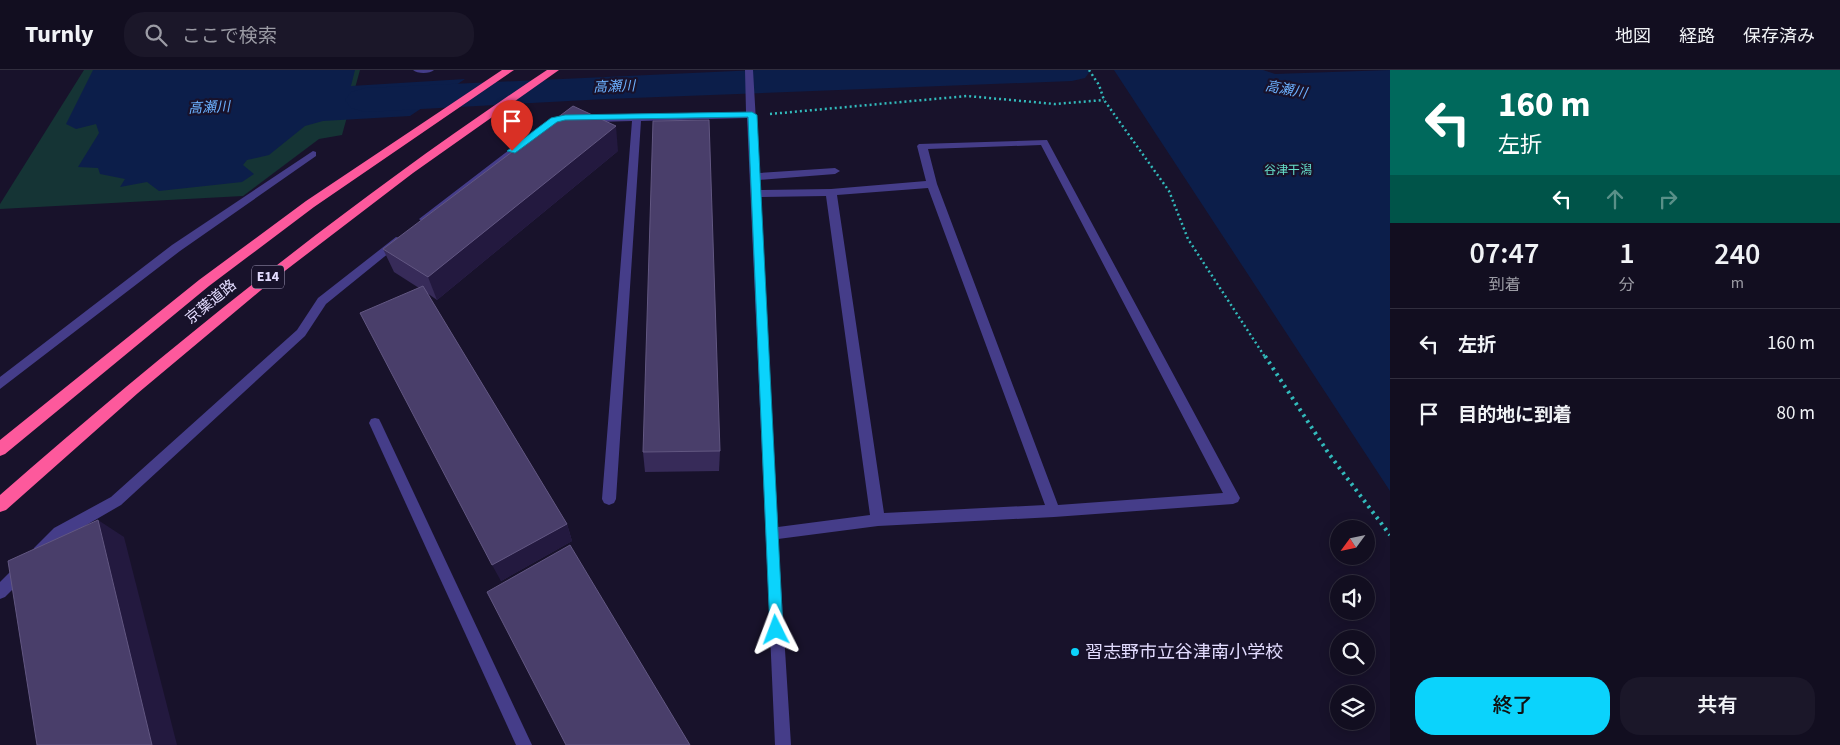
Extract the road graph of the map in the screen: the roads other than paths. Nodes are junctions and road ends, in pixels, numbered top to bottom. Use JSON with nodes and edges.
{"nodes":[{"id":1,"x":417,"y":70,"type":"edge"},
{"id":2,"x":430,"y":70,"type":"edge"},
{"id":3,"x":508,"y":70,"type":"edge"},
{"id":4,"x":554,"y":70,"type":"edge"},
{"id":5,"x":749,"y":70,"type":"edge"},
{"id":6,"x":752,"y":115,"type":"junction"},
{"id":7,"x":638,"y":117,"type":"junction"},
{"id":8,"x":313,"y":154,"type":"dead end"},
{"id":9,"x":834,"y":171,"type":"dead end"},
{"id":10,"x":754,"y":177,"type":"junction"},
{"id":11,"x":932,"y":184,"type":"junction"},
{"id":12,"x":831,"y":192,"type":"junction"},
{"id":13,"x":756,"y":194,"type":"junction"},
{"id":14,"x":0,"y":384,"type":"edge"},
{"id":15,"x":375,"y":424,"type":"dead end"},
{"id":16,"x":0,"y":449,"type":"edge"},
{"id":17,"x":608,"y":499,"type":"dead end"},
{"id":18,"x":0,"y":505,"type":"edge"},
{"id":19,"x":1054,"y":511,"type":"junction"},
{"id":20,"x":878,"y":520,"type":"junction"},
{"id":21,"x":771,"y":534,"type":"junction"},
{"id":22,"x":0,"y":592,"type":"edge"},
{"id":23,"x":524,"y":745,"type":"edge"},
{"id":24,"x":783,"y":745,"type":"edge"}],
"edges":[{"from":1,"to":2,"type":"street"},
{"from":3,"to":16,"type":"highway","name":"京葉道路","number":"E14"},
{"from":4,"to":18,"type":"highway","name":"京葉道路","number":"E14"},
{"from":5,"to":6,"type":"street"},
{"from":6,"to":7,"type":"street"},
{"from":6,"to":10,"type":"street"},
{"from":7,"to":17,"type":"street"},
{"from":7,"to":22,"type":"street"},
{"from":8,"to":14,"type":"street"},
{"from":9,"to":10,"type":"street"},
{"from":10,"to":13,"type":"street"},
{"from":11,"to":12,"type":"street"},
{"from":11,"to":19,"type":"street"},
{"from":11,"to":19,"type":"street"},
{"from":12,"to":13,"type":"street"},
{"from":12,"to":20,"type":"street"},
{"from":13,"to":21,"type":"street"},
{"from":15,"to":23,"type":"street"},
{"from":19,"to":20,"type":"street"},
{"from":20,"to":21,"type":"street"},
{"from":21,"to":24,"type":"street"}]}
